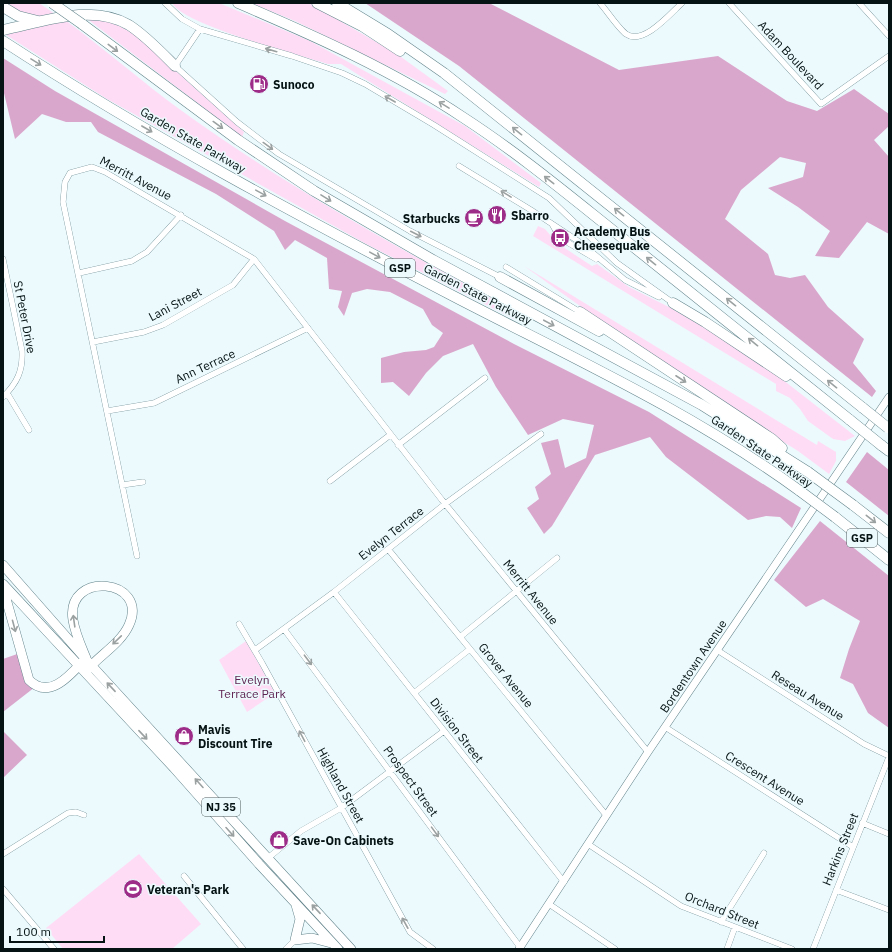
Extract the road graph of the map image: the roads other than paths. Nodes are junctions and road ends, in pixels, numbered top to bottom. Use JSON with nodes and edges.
{"nodes":[{"id":1,"x":52,"y":3,"type":"edge"},
{"id":2,"x":165,"y":3,"type":"edge"},
{"id":3,"x":238,"y":3,"type":"edge"},
{"id":4,"x":317,"y":3,"type":"edge"},
{"id":5,"x":337,"y":3,"type":"edge"},
{"id":6,"x":600,"y":3,"type":"edge"},
{"id":7,"x":682,"y":3,"type":"edge"},
{"id":8,"x":729,"y":3,"type":"edge"},
{"id":9,"x":860,"y":3,"type":"edge"},
{"id":10,"x":3,"y":7,"type":"edge"},
{"id":11,"x":46,"y":21,"type":"junction"},
{"id":12,"x":200,"y":29,"type":"junction"},
{"id":13,"x":3,"y":30,"type":"edge"},
{"id":14,"x":889,"y":36,"type":"edge"},
{"id":15,"x":3,"y":41,"type":"edge"},
{"id":16,"x":889,"y":56,"type":"edge"},
{"id":17,"x":175,"y":66,"type":"junction"},
{"id":18,"x":492,"y":111,"type":"junction"},
{"id":19,"x":459,"y":166,"type":"dead end"},
{"id":20,"x":181,"y":215,"type":"junction"},
{"id":21,"x":3,"y":259,"type":"edge"},
{"id":22,"x":254,"y":259,"type":"junction"},
{"id":23,"x":506,"y":267,"type":"dead end"},
{"id":24,"x":79,"y":273,"type":"junction"},
{"id":25,"x":500,"y":277,"type":"joint"},
{"id":26,"x":673,"y":303,"type":"junction"},
{"id":27,"x":580,"y":312,"type":"joint"},
{"id":28,"x":308,"y":328,"type":"junction"},
{"id":29,"x":93,"y":342,"type":"junction"},
{"id":30,"x":648,"y":358,"type":"junction"},
{"id":31,"x":485,"y":378,"type":"dead end"},
{"id":32,"x":816,"y":393,"type":"junction"},
{"id":33,"x":5,"y":395,"type":"edge"},
{"id":34,"x":889,"y":397,"type":"edge"},
{"id":35,"x":107,"y":412,"type":"junction"},
{"id":36,"x":888,"y":429,"type":"edge"},
{"id":37,"x":29,"y":430,"type":"dead end"},
{"id":38,"x":541,"y":434,"type":"dead end"},
{"id":39,"x":390,"y":435,"type":"junction"},
{"id":40,"x":398,"y":445,"type":"junction"},
{"id":41,"x":889,"y":451,"type":"edge"},
{"id":42,"x":808,"y":472,"type":"junction"},
{"id":43,"x":330,"y":481,"type":"dead end"},
{"id":44,"x":143,"y":482,"type":"dead end"},
{"id":45,"x":122,"y":485,"type":"junction"},
{"id":46,"x":445,"y":504,"type":"junction"},
{"id":47,"x":889,"y":533,"type":"edge"},
{"id":48,"x":388,"y":549,"type":"junction"},
{"id":49,"x":137,"y":556,"type":"dead end"},
{"id":50,"x":557,"y":558,"type":"dead end"},
{"id":51,"x":889,"y":560,"type":"edge"},
{"id":52,"x":3,"y":565,"type":"edge"},
{"id":53,"x":3,"y":584,"type":"edge"},
{"id":54,"x":3,"y":588,"type":"edge"},
{"id":55,"x":334,"y":592,"type":"junction"},
{"id":56,"x":516,"y":592,"type":"junction"},
{"id":57,"x":239,"y":624,"type":"dead end"},
{"id":58,"x":284,"y":629,"type":"junction"},
{"id":59,"x":460,"y":637,"type":"junction"},
{"id":60,"x":470,"y":649,"type":"junction"},
{"id":61,"x":255,"y":650,"type":"junction"},
{"id":62,"x":717,"y":650,"type":"junction"},
{"id":63,"x":85,"y":665,"type":"junction"},
{"id":64,"x":414,"y":693,"type":"junction"},
{"id":65,"x":665,"y":727,"type":"junction"},
{"id":66,"x":444,"y":731,"type":"junction"},
{"id":67,"x":648,"y":752,"type":"junction"},
{"id":68,"x":889,"y":757,"type":"edge"},
{"id":69,"x":390,"y":771,"type":"junction"},
{"id":70,"x":341,"y":808,"type":"junction"},
{"id":71,"x":84,"y":814,"type":"dead end"},
{"id":72,"x":606,"y":815,"type":"junction"},
{"id":73,"x":862,"y":824,"type":"junction"},
{"id":74,"x":889,"y":834,"type":"edge"},
{"id":75,"x":588,"y":844,"type":"junction"},
{"id":76,"x":853,"y":847,"type":"junction"},
{"id":77,"x":764,"y":853,"type":"dead end"},
{"id":78,"x":3,"y":854,"type":"edge"},
{"id":79,"x":268,"y":858,"type":"junction"},
{"id":80,"x":184,"y":876,"type":"dead end"},
{"id":81,"x":564,"y":882,"type":"junction"},
{"id":82,"x":3,"y":889,"type":"edge"},
{"id":83,"x":836,"y":890,"type":"junction"},
{"id":84,"x":296,"y":904,"type":"junction"},
{"id":85,"x":549,"y":904,"type":"junction"},
{"id":86,"x":889,"y":910,"type":"edge"},
{"id":87,"x":721,"y":922,"type":"junction"},
{"id":88,"x":332,"y":927,"type":"junction"},
{"id":89,"x":735,"y":927,"type":"junction"},
{"id":90,"x":296,"y":940,"type":"junction"},
{"id":91,"x":335,"y":946,"type":"edge"},
{"id":92,"x":519,"y":948,"type":"edge"},
{"id":93,"x":54,"y":949,"type":"edge"},
{"id":94,"x":243,"y":949,"type":"edge"},
{"id":95,"x":286,"y":949,"type":"edge"},
{"id":96,"x":351,"y":949,"type":"edge"},
{"id":97,"x":359,"y":949,"type":"edge"},
{"id":98,"x":433,"y":949,"type":"edge"},
{"id":99,"x":615,"y":949,"type":"edge"},
{"id":100,"x":727,"y":949,"type":"edge"},
{"id":101,"x":792,"y":949,"type":"edge"},
{"id":102,"x":813,"y":949,"type":"edge"}],
"edges":[{"from":1,"to":42,"type":"highway","name":"Garden State Parkway","number":"GSP","one_way":true,"bridge":true},
{"from":2,"to":12,"type":"street"},
{"from":32,"to":3,"type":"highway","one_way":true},
{"from":4,"to":18,"type":"highway"},
{"from":5,"to":18,"type":"highway"},
{"from":6,"to":7,"type":"street"},
{"from":8,"to":16,"type":"street","name":"Adam Boulevard"},
{"from":9,"to":14,"type":"street"},
{"from":10,"to":11,"type":"highway"},
{"from":11,"to":13,"type":"highway"},
{"from":11,"to":17,"type":"highway"},
{"from":12,"to":17,"type":"street"},
{"from":26,"to":12,"type":"street","one_way":true},
{"from":15,"to":51,"type":"highway","name":"Garden State Parkway","number":"GSP","one_way":true,"bridge":true},
{"from":17,"to":25,"type":"street","one_way":true},
{"from":36,"to":18,"type":"highway","one_way":true,"bridge":true},
{"from":26,"to":19,"type":"street","one_way":true},
{"from":20,"to":22,"type":"street","name":"Merritt Avenue"},
{"from":20,"to":24,"type":"street"},
{"from":20,"to":24,"type":"street","name":"Merritt Avenue"},
{"from":21,"to":33,"type":"street","name":"St Peter Drive"},
{"from":22,"to":28,"type":"street","name":"Merritt Avenue"},
{"from":22,"to":29,"type":"street","name":"Lani Street"},
{"from":23,"to":27,"type":"street"},
{"from":24,"to":29,"type":"street","name":"Merritt Avenue"},
{"from":25,"to":30,"type":"highway"},
{"from":26,"to":32,"type":"highway"},
{"from":27,"to":30,"type":"highway"},
{"from":28,"to":35,"type":"street","name":"Ann Terrace"},
{"from":28,"to":39,"type":"street","name":"Merritt Avenue"},
{"from":29,"to":35,"type":"street","name":"Merritt Avenue"},
{"from":30,"to":42,"type":"highway","one_way":true},
{"from":31,"to":40,"type":"street"},
{"from":32,"to":41,"type":"highway","bridge":true},
{"from":33,"to":37,"type":"street"},
{"from":34,"to":62,"type":"street","name":"Bordentown Avenue"},
{"from":35,"to":45,"type":"street","name":"Merritt Avenue"},
{"from":38,"to":46,"type":"street","name":"Evelyn Terrace"},
{"from":39,"to":40,"type":"street","name":"Merritt Avenue"},
{"from":39,"to":43,"type":"street"},
{"from":40,"to":46,"type":"street","name":"Merritt Avenue"},
{"from":42,"to":47,"type":"highway","name":"Garden State Parkway","number":"GSP","one_way":true,"bridge":true},
{"from":44,"to":45,"type":"street"},
{"from":45,"to":49,"type":"street","name":"Merritt Avenue"},
{"from":46,"to":48,"type":"street","name":"Evelyn Terrace"},
{"from":46,"to":56,"type":"street","name":"Merritt Avenue"},
{"from":48,"to":55,"type":"street","name":"Evelyn Terrace"},
{"from":48,"to":59,"type":"street","name":"Grover Avenue"},
{"from":50,"to":56,"type":"street"},
{"from":52,"to":63,"type":"highway","number":"NJ 35"},
{"from":53,"to":63,"type":"highway","number":"NJ 35"},
{"from":54,"to":63,"type":"highway","one_way":true},
{"from":55,"to":58,"type":"street","name":"Evelyn Terrace"},
{"from":55,"to":64,"type":"street","name":"Division Street"},
{"from":56,"to":59,"type":"street"},
{"from":56,"to":67,"type":"street","name":"Merritt Avenue"},
{"from":57,"to":61,"type":"street","name":"Highland Street"},
{"from":58,"to":61,"type":"street","name":"Evelyn Terrace"},
{"from":58,"to":69,"type":"street","name":"Prospect Street","one_way":true},
{"from":59,"to":60,"type":"street","name":"Grover Avenue"},
{"from":60,"to":64,"type":"street"},
{"from":60,"to":72,"type":"street","name":"Grover Avenue"},
{"from":70,"to":61,"type":"street","name":"Highland Street","one_way":true},
{"from":62,"to":65,"type":"street","name":"Bordentown Avenue"},
{"from":62,"to":68,"type":"street","name":"Reseau Avenue"},
{"from":63,"to":63,"type":"highway","one_way":true},
{"from":79,"to":63,"type":"highway","number":"NJ 35","one_way":true},
{"from":63,"to":84,"type":"highway","number":"NJ 35","one_way":true},
{"from":64,"to":66,"type":"street","name":"Division Street"},
{"from":65,"to":67,"type":"street","name":"Bordentown Avenue"},
{"from":65,"to":76,"type":"street","name":"Crescent Avenue"},
{"from":66,"to":69,"type":"street"},
{"from":66,"to":81,"type":"street","name":"Division Street"},
{"from":67,"to":72,"type":"street","name":"Bordentown Avenue"},
{"from":68,"to":73,"type":"street","name":"Harkins Street"},
{"from":69,"to":70,"type":"street"},
{"from":69,"to":92,"type":"street","name":"Prospect Street","one_way":true},
{"from":70,"to":79,"type":"street"},
{"from":98,"to":70,"type":"street","name":"Highland Street","one_way":true},
{"from":71,"to":78,"type":"street"},
{"from":72,"to":75,"type":"street","name":"Bordentown Avenue"},
{"from":73,"to":74,"type":"street"},
{"from":73,"to":76,"type":"street","name":"Harkins Street"},
{"from":75,"to":81,"type":"street","name":"Bordentown Avenue"},
{"from":75,"to":87,"type":"street","name":"Orchard Street"},
{"from":76,"to":83,"type":"street","name":"Harkins Street"},
{"from":77,"to":87,"type":"street"},
{"from":88,"to":79,"type":"highway","number":"NJ 35","one_way":true},
{"from":80,"to":94,"type":"street"},
{"from":81,"to":85,"type":"street","name":"Bordentown Avenue"},
{"from":82,"to":93,"type":"street"},
{"from":83,"to":86,"type":"street"},
{"from":83,"to":102,"type":"street","name":"Harkins Street"},
{"from":84,"to":90,"type":"highway"},
{"from":84,"to":91,"type":"highway","number":"NJ 35"},
{"from":85,"to":92,"type":"street","name":"Bordentown Avenue"},
{"from":85,"to":99,"type":"street"},
{"from":87,"to":89,"type":"street","name":"Orchard Street"},
{"from":88,"to":96,"type":"highway","number":"NJ 35"},
{"from":88,"to":97,"type":"highway"},
{"from":89,"to":100,"type":"street"},
{"from":89,"to":101,"type":"street","name":"Orchard Street"},
{"from":90,"to":91,"type":"highway"},
{"from":90,"to":95,"type":"street"}]}
